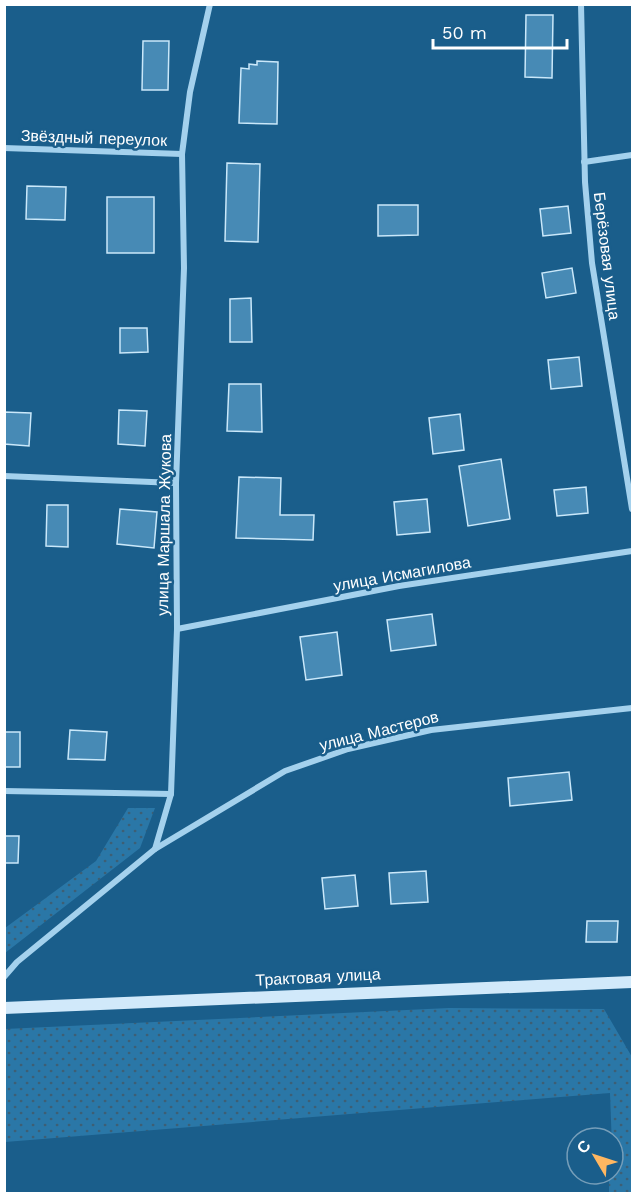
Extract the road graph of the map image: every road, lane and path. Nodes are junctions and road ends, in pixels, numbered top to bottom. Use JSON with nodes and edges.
{"nodes":[{"id":1,"x":210,"y":4,"type":"edge"},
{"id":2,"x":581,"y":4,"type":"edge"},
{"id":3,"x":4,"y":148,"type":"edge"},
{"id":4,"x":182,"y":154,"type":"junction"},
{"id":5,"x":633,"y":155,"type":"edge"},
{"id":6,"x":584,"y":162,"type":"junction"},
{"id":7,"x":4,"y":476,"type":"edge"},
{"id":8,"x":176,"y":483,"type":"junction"},
{"id":9,"x":633,"y":509,"type":"edge"},
{"id":10,"x":633,"y":551,"type":"edge"},
{"id":11,"x":177,"y":629,"type":"junction"},
{"id":12,"x":633,"y":708,"type":"edge"},
{"id":13,"x":4,"y":791,"type":"edge"},
{"id":14,"x":171,"y":794,"type":"junction"},
{"id":15,"x":154,"y":849,"type":"junction"},
{"id":16,"x":4,"y":977,"type":"edge"},
{"id":17,"x":633,"y":982,"type":"edge"},
{"id":18,"x":4,"y":1008,"type":"edge"}],
"edges":[{"from":1,"to":4,"type":"street","name":"улица Маршала Жукова"},
{"from":2,"to":6,"type":"street","name":"Берёзовая улица"},
{"from":3,"to":4,"type":"street","name":"Звёздный переулок"},
{"from":4,"to":8,"type":"street","name":"улица Маршала Жукова"},
{"from":5,"to":6,"type":"street"},
{"from":6,"to":9,"type":"street","name":"Берёзовая улица"},
{"from":7,"to":8,"type":"street"},
{"from":8,"to":11,"type":"street","name":"улица Маршала Жукова"},
{"from":10,"to":11,"type":"street","name":"улица Исмагилова"},
{"from":11,"to":14,"type":"street","name":"улица Маршала Жукова"},
{"from":12,"to":15,"type":"street","name":"улица Мастеров"},
{"from":13,"to":14,"type":"street"},
{"from":14,"to":15,"type":"street","name":"улица Маршала Жукова"},
{"from":15,"to":16,"type":"street"},
{"from":17,"to":18,"type":"main road","name":"Трактовая улица"}]}
